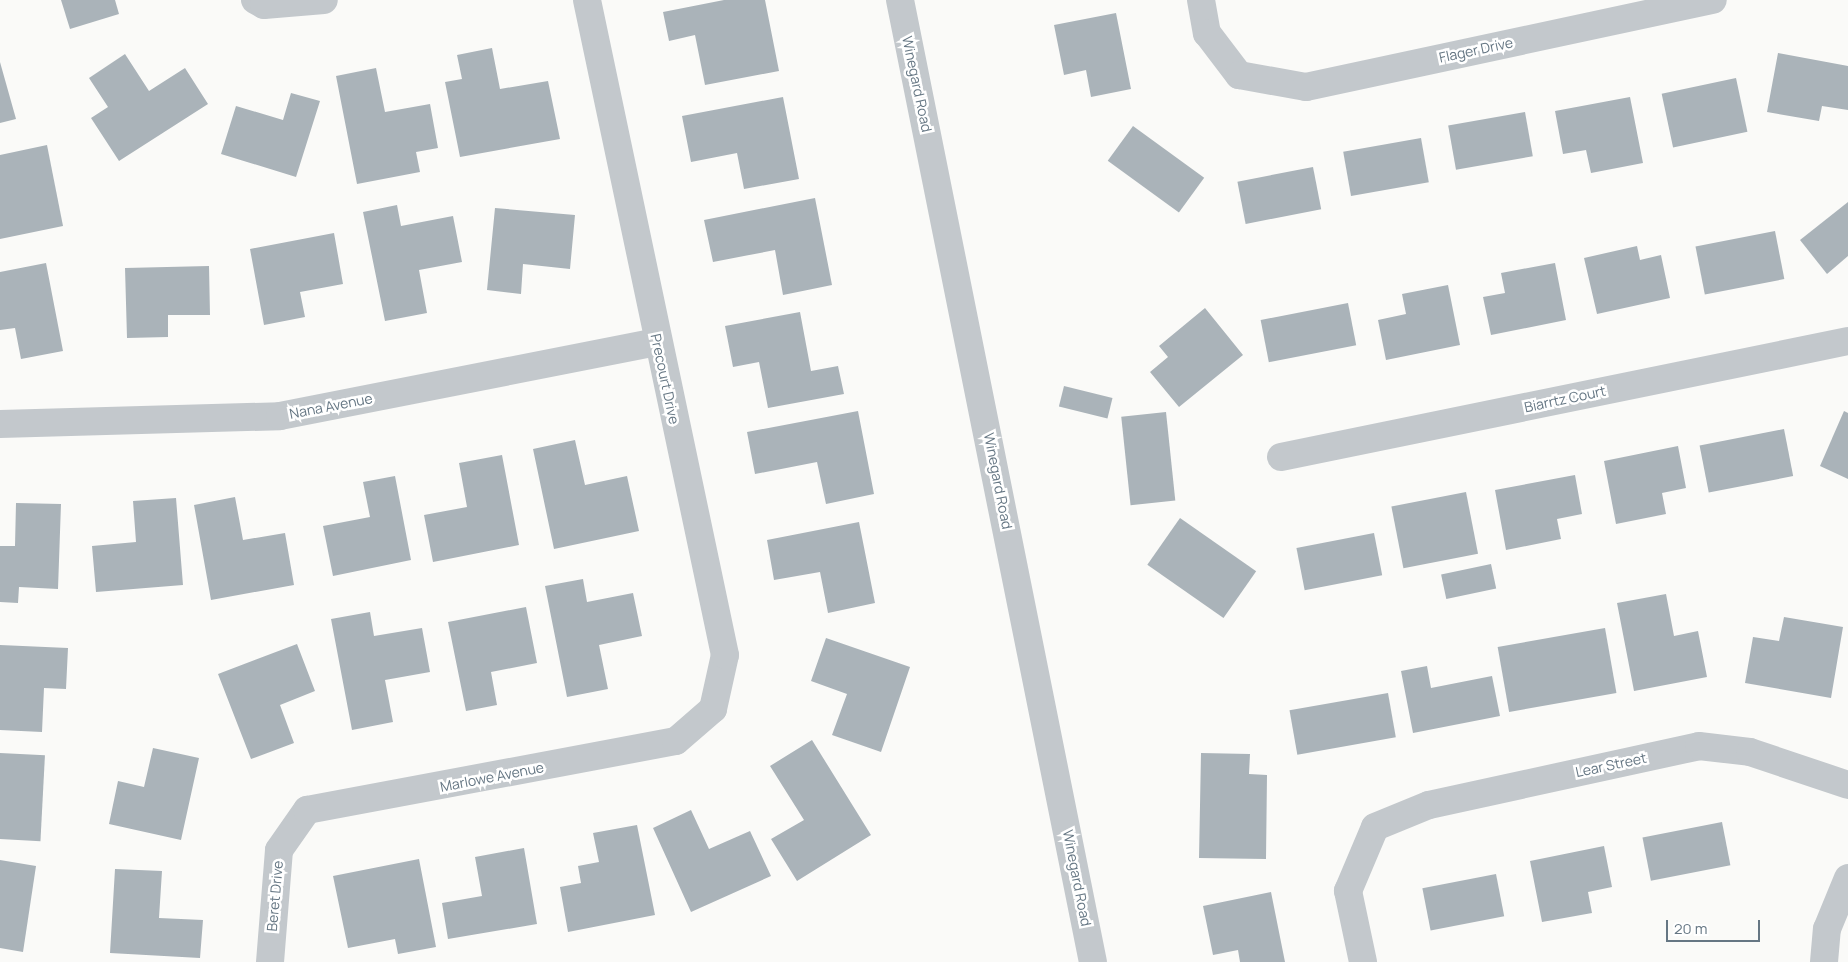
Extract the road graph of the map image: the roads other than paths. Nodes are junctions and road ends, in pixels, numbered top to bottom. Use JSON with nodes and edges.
{"nodes":[{"id":1,"x":324,"y":0,"type":"edge"},
{"id":2,"x":587,"y":0,"type":"edge"},
{"id":3,"x":900,"y":0,"type":"edge"},
{"id":4,"x":1201,"y":0,"type":"edge"},
{"id":5,"x":1713,"y":0,"type":"edge"},
{"id":6,"x":260,"y":3,"type":"edge"},
{"id":7,"x":657,"y":342,"type":"junction"},
{"id":8,"x":1848,"y":342,"type":"edge"},
{"id":9,"x":0,"y":424,"type":"edge"},
{"id":10,"x":1281,"y":457,"type":"dead end"},
{"id":11,"x":676,"y":741,"type":"joint"},
{"id":12,"x":1848,"y":785,"type":"edge"},
{"id":13,"x":307,"y":810,"type":"joint"},
{"id":14,"x":1848,"y":878,"type":"edge"},
{"id":15,"x":270,"y":962,"type":"edge"},
{"id":16,"x":1093,"y":962,"type":"edge"},
{"id":17,"x":1363,"y":962,"type":"edge"},
{"id":18,"x":1824,"y":962,"type":"edge"}],
"edges":[{"from":1,"to":6,"type":"street"},
{"from":2,"to":7,"type":"street","name":"Precourt Drive"},
{"from":3,"to":16,"type":"street","name":"Winegard Road"},
{"from":4,"to":5,"type":"street","name":"Flager Drive"},
{"from":7,"to":9,"type":"street","name":"Nana Avenue"},
{"from":7,"to":11,"type":"street","name":"Precourt Drive"},
{"from":8,"to":10,"type":"street","name":"Biarrtz Court"},
{"from":11,"to":13,"type":"street","name":"Marlowe Avenue"},
{"from":12,"to":17,"type":"street","name":"Lear Street"},
{"from":13,"to":15,"type":"street","name":"Beret Drive"},
{"from":14,"to":18,"type":"street"}]}
